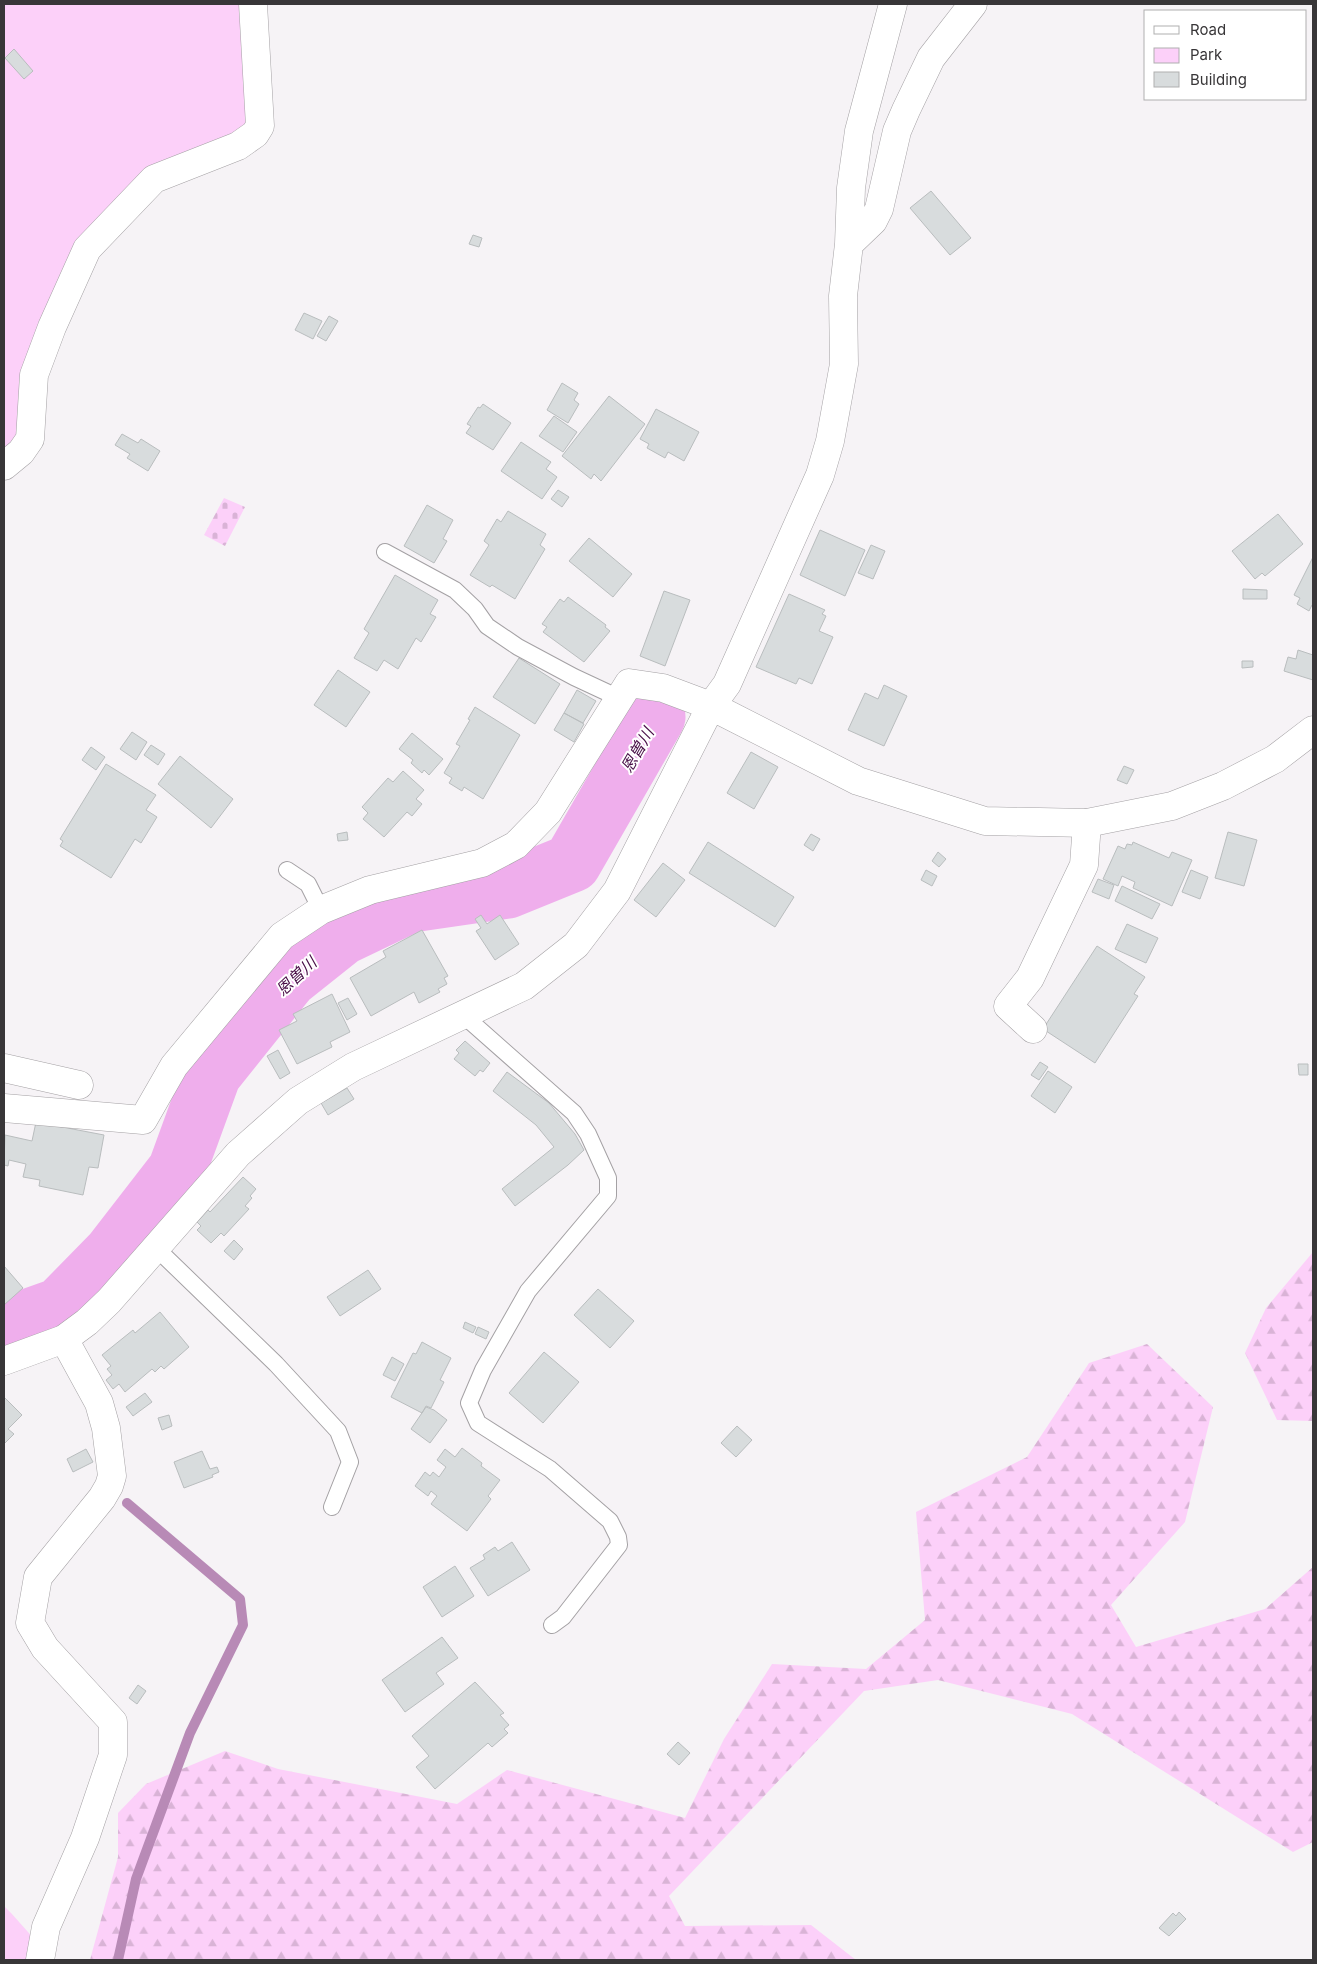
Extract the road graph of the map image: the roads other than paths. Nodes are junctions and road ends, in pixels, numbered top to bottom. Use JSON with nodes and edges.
{"nodes":[{"id":1,"x":253,"y":4,"type":"edge"},
{"id":2,"x":893,"y":4,"type":"edge"},
{"id":3,"x":973,"y":4,"type":"edge"},
{"id":4,"x":849,"y":244,"type":"junction"},
{"id":5,"x":4,"y":466,"type":"edge"},
{"id":6,"x":385,"y":552,"type":"dead end"},
{"id":7,"x":619,"y":698,"type":"junction"},
{"id":8,"x":711,"y":706,"type":"junction"},
{"id":9,"x":1313,"y":730,"type":"edge"},
{"id":10,"x":1087,"y":823,"type":"junction"},
{"id":11,"x":287,"y":870,"type":"dead end"},
{"id":12,"x":321,"y":910,"type":"junction"},
{"id":13,"x":462,"y":1014,"type":"junction"},
{"id":14,"x":1033,"y":1029,"type":"dead end"},
{"id":15,"x":4,"y":1068,"type":"edge"},
{"id":16,"x":79,"y":1085,"type":"dead end"},
{"id":17,"x":4,"y":1108,"type":"edge"},
{"id":18,"x":155,"y":1247,"type":"junction"},
{"id":19,"x":64,"y":1339,"type":"junction"},
{"id":20,"x":4,"y":1361,"type":"edge"},
{"id":21,"x":332,"y":1507,"type":"dead end"},
{"id":22,"x":552,"y":1625,"type":"dead end"},
{"id":23,"x":40,"y":1960,"type":"edge"}],
"edges":[{"from":1,"to":5,"type":"street"},
{"from":2,"to":4,"type":"street"},
{"from":3,"to":4,"type":"street"},
{"from":4,"to":8,"type":"street"},
{"from":6,"to":7,"type":"lane"},
{"from":7,"to":8,"type":"street"},
{"from":7,"to":12,"type":"street"},
{"from":8,"to":10,"type":"street"},
{"from":8,"to":13,"type":"street"},
{"from":9,"to":10,"type":"street"},
{"from":10,"to":14,"type":"street"},
{"from":11,"to":12,"type":"lane"},
{"from":12,"to":17,"type":"street"},
{"from":13,"to":18,"type":"street"},
{"from":13,"to":22,"type":"lane"},
{"from":15,"to":16,"type":"street"},
{"from":18,"to":19,"type":"street"},
{"from":18,"to":21,"type":"lane"},
{"from":19,"to":20,"type":"street"},
{"from":19,"to":23,"type":"street"}]}
